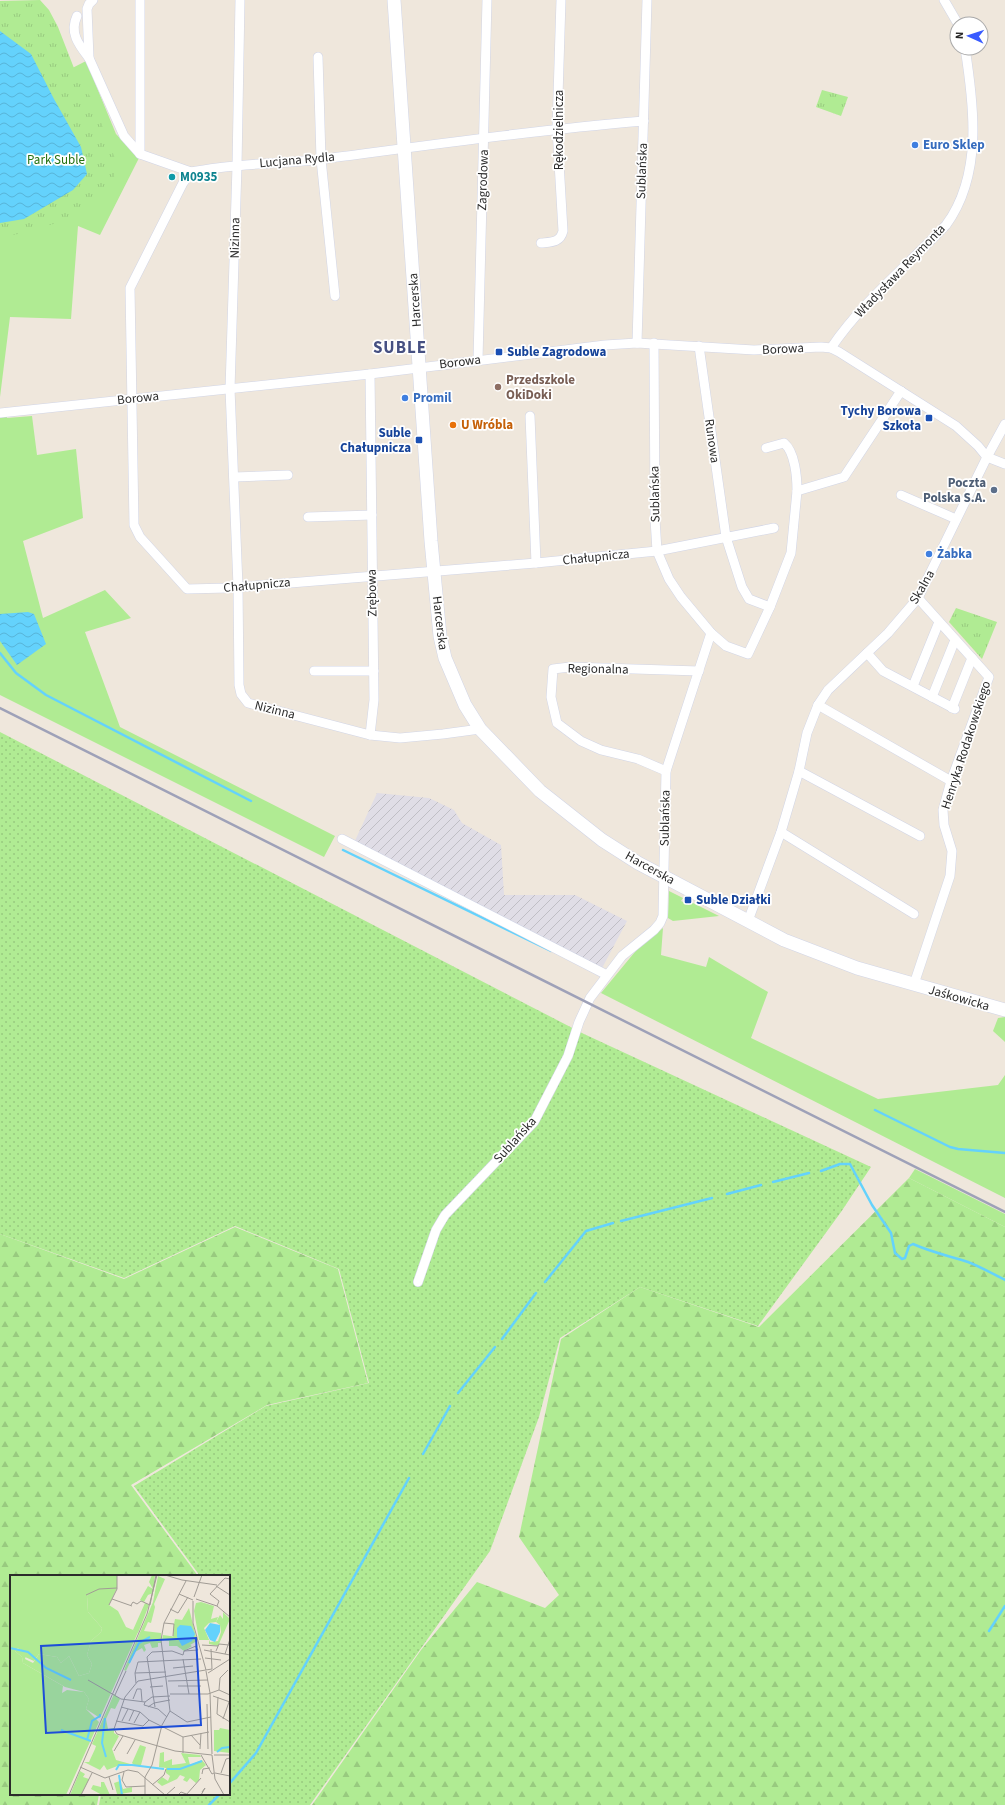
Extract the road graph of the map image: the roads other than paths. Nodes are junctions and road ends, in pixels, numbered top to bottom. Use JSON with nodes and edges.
{"nodes":[{"id":1,"x":92,"y":0,"type":"edge"},
{"id":2,"x":140,"y":0,"type":"edge"},
{"id":3,"x":240,"y":0,"type":"edge"},
{"id":4,"x":394,"y":0,"type":"edge"},
{"id":5,"x":487,"y":0,"type":"edge"},
{"id":6,"x":561,"y":0,"type":"edge"},
{"id":7,"x":647,"y":0,"type":"edge"},
{"id":8,"x":944,"y":0,"type":"edge"},
{"id":9,"x":77,"y":16,"type":"junction"},
{"id":10,"x":88,"y":16,"type":"junction"},
{"id":11,"x":953,"y":16,"type":"edge"},
{"id":12,"x":966,"y":56,"type":"edge"},
{"id":13,"x":318,"y":57,"type":"dead end"},
{"id":14,"x":89,"y":58,"type":"junction"},
{"id":15,"x":644,"y":120,"type":"junction"},
{"id":16,"x":557,"y":128,"type":"junction"},
{"id":17,"x":484,"y":138,"type":"junction"},
{"id":18,"x":404,"y":148,"type":"junction"},
{"id":19,"x":140,"y":154,"type":"junction"},
{"id":20,"x":321,"y":159,"type":"junction"},
{"id":21,"x":237,"y":166,"type":"junction"},
{"id":22,"x":191,"y":172,"type":"junction"},
{"id":23,"x":541,"y":243,"type":"dead end"},
{"id":24,"x":335,"y":296,"type":"dead end"},
{"id":25,"x":637,"y":343,"type":"junction"},
{"id":26,"x":654,"y":343,"type":"junction"},
{"id":27,"x":699,"y":346,"type":"junction"},
{"id":28,"x":831,"y":348,"type":"junction"},
{"id":29,"x":478,"y":360,"type":"junction"},
{"id":30,"x":420,"y":367,"type":"junction"},
{"id":31,"x":370,"y":374,"type":"junction"},
{"id":32,"x":230,"y":389,"type":"junction"},
{"id":33,"x":901,"y":391,"type":"junction"},
{"id":34,"x":132,"y":399,"type":"junction"},
{"id":35,"x":0,"y":413,"type":"edge"},
{"id":36,"x":530,"y":416,"type":"dead end"},
{"id":37,"x":1005,"y":424,"type":"edge"},
{"id":38,"x":766,"y":448,"type":"dead end"},
{"id":39,"x":987,"y":457,"type":"junction"},
{"id":40,"x":1005,"y":464,"type":"edge"},
{"id":41,"x":288,"y":475,"type":"dead end"},
{"id":42,"x":234,"y":477,"type":"junction"},
{"id":43,"x":798,"y":490,"type":"junction"},
{"id":44,"x":901,"y":495,"type":"dead end"},
{"id":45,"x":372,"y":515,"type":"junction"},
{"id":46,"x":308,"y":517,"type":"dead end"},
{"id":47,"x":956,"y":519,"type":"junction"},
{"id":48,"x":774,"y":528,"type":"dead end"},
{"id":49,"x":726,"y":537,"type":"junction"},
{"id":50,"x":657,"y":551,"type":"junction"},
{"id":51,"x":536,"y":564,"type":"junction"},
{"id":52,"x":434,"y":572,"type":"junction"},
{"id":53,"x":372,"y":576,"type":"junction"},
{"id":54,"x":238,"y":586,"type":"junction"},
{"id":55,"x":918,"y":598,"type":"junction"},
{"id":56,"x":770,"y":607,"type":"junction"},
{"id":57,"x":939,"y":622,"type":"junction"},
{"id":58,"x":711,"y":633,"type":"junction"},
{"id":59,"x":956,"y":640,"type":"junction"},
{"id":60,"x":865,"y":656,"type":"junction"},
{"id":61,"x":972,"y":658,"type":"junction"},
{"id":62,"x":314,"y":671,"type":"dead end"},
{"id":63,"x":374,"y":671,"type":"junction"},
{"id":64,"x":699,"y":671,"type":"junction"},
{"id":65,"x":913,"y":686,"type":"junction"},
{"id":66,"x":932,"y":697,"type":"junction"},
{"id":67,"x":818,"y":705,"type":"junction"},
{"id":68,"x":480,"y":729,"type":"junction"},
{"id":69,"x":370,"y":735,"type":"junction"},
{"id":70,"x":799,"y":770,"type":"junction"},
{"id":71,"x":666,"y":771,"type":"junction"},
{"id":72,"x":951,"y":781,"type":"junction"},
{"id":73,"x":781,"y":832,"type":"junction"},
{"id":74,"x":920,"y":836,"type":"dead end"},
{"id":75,"x":342,"y":839,"type":"dead end"},
{"id":76,"x":664,"y":876,"type":"junction"},
{"id":77,"x":914,"y":914,"type":"dead end"},
{"id":78,"x":748,"y":921,"type":"junction"},
{"id":79,"x":607,"y":975,"type":"junction"},
{"id":80,"x":914,"y":984,"type":"junction"},
{"id":81,"x":1005,"y":1010,"type":"edge"},
{"id":82,"x":418,"y":1282,"type":"dead end"}],
"edges":[{"from":1,"to":9,"type":"street"},
{"from":1,"to":10,"type":"street"},
{"from":2,"to":19,"type":"street"},
{"from":3,"to":21,"type":"street","name":"Nizinna"},
{"from":4,"to":18,"type":"street","name":"Harcerska"},
{"from":5,"to":17,"type":"street","name":"Zagrodowa"},
{"from":6,"to":16,"type":"street","name":"Rękodzielnicza"},
{"from":7,"to":15,"type":"street","name":"Sublańska"},
{"from":8,"to":11,"type":"street"},
{"from":9,"to":10,"type":"street"},
{"from":9,"to":14,"type":"street"},
{"from":10,"to":14,"type":"street"},
{"from":12,"to":28,"type":"street","name":"Władysława Reymonta"},
{"from":13,"to":20,"type":"street"},
{"from":14,"to":19,"type":"street"},
{"from":15,"to":16,"type":"street","name":"Lucjana Rydla"},
{"from":15,"to":25,"type":"street","name":"Sublańska"},
{"from":16,"to":17,"type":"street","name":"Lucjana Rydla"},
{"from":16,"to":23,"type":"street","name":"Rękodzielnicza"},
{"from":17,"to":18,"type":"street","name":"Lucjana Rydla"},
{"from":17,"to":29,"type":"street","name":"Zagrodowa"},
{"from":18,"to":20,"type":"street","name":"Lucjana Rydla"},
{"from":18,"to":30,"type":"street","name":"Harcerska"},
{"from":19,"to":22,"type":"street"},
{"from":20,"to":21,"type":"street","name":"Lucjana Rydla"},
{"from":20,"to":24,"type":"street"},
{"from":21,"to":22,"type":"street","name":"Lucjana Rydla"},
{"from":21,"to":32,"type":"street","name":"Nizinna"},
{"from":22,"to":34,"type":"street"},
{"from":25,"to":26,"type":"street","name":"Borowa"},
{"from":25,"to":29,"type":"street","name":"Borowa"},
{"from":26,"to":27,"type":"street","name":"Borowa"},
{"from":26,"to":50,"type":"street","name":"Sublańska"},
{"from":27,"to":28,"type":"street","name":"Borowa"},
{"from":27,"to":49,"type":"street","name":"Runowa"},
{"from":28,"to":33,"type":"street"},
{"from":29,"to":30,"type":"street","name":"Borowa"},
{"from":30,"to":31,"type":"street","name":"Borowa"},
{"from":30,"to":52,"type":"street","name":"Harcerska"},
{"from":31,"to":32,"type":"street","name":"Borowa"},
{"from":31,"to":45,"type":"street","name":"Zrębowa"},
{"from":32,"to":34,"type":"street","name":"Borowa"},
{"from":32,"to":42,"type":"street","name":"Nizinna"},
{"from":33,"to":39,"type":"street"},
{"from":33,"to":43,"type":"street"},
{"from":34,"to":35,"type":"street","name":"Borowa"},
{"from":34,"to":54,"type":"street","name":"Chałupnicza"},
{"from":36,"to":51,"type":"street"},
{"from":37,"to":39,"type":"street","name":"Skalna"},
{"from":38,"to":43,"type":"street"},
{"from":39,"to":40,"type":"street"},
{"from":39,"to":47,"type":"street","name":"Skalna"},
{"from":41,"to":42,"type":"street"},
{"from":42,"to":54,"type":"street","name":"Nizinna"},
{"from":43,"to":56,"type":"street"},
{"from":44,"to":47,"type":"street"},
{"from":45,"to":46,"type":"street"},
{"from":45,"to":53,"type":"street","name":"Zrębowa"},
{"from":47,"to":55,"type":"street","name":"Skalna"},
{"from":48,"to":49,"type":"street"},
{"from":49,"to":50,"type":"street"},
{"from":49,"to":56,"type":"street","name":"Runowa"},
{"from":50,"to":51,"type":"street","name":"Chałupnicza"},
{"from":50,"to":58,"type":"street","name":"Sublańska"},
{"from":51,"to":52,"type":"street","name":"Chałupnicza"},
{"from":52,"to":53,"type":"street","name":"Chałupnicza"},
{"from":52,"to":68,"type":"street","name":"Harcerska"},
{"from":53,"to":54,"type":"street","name":"Chałupnicza"},
{"from":53,"to":63,"type":"street","name":"Zrębowa"},
{"from":54,"to":69,"type":"street","name":"Nizinna"},
{"from":55,"to":57,"type":"street","name":"Henryka Rodakowskiego"},
{"from":55,"to":60,"type":"street","name":"Skalna"},
{"from":56,"to":58,"type":"street"},
{"from":57,"to":59,"type":"street","name":"Henryka Rodakowskiego"},
{"from":57,"to":65,"type":"street"},
{"from":58,"to":64,"type":"street","name":"Sublańska"},
{"from":59,"to":61,"type":"street","name":"Henryka Rodakowskiego"},
{"from":59,"to":66,"type":"street"},
{"from":60,"to":65,"type":"street"},
{"from":60,"to":67,"type":"street","name":"Skalna"},
{"from":61,"to":66,"type":"street"},
{"from":61,"to":72,"type":"street","name":"Henryka Rodakowskiego"},
{"from":62,"to":63,"type":"street"},
{"from":63,"to":69,"type":"street","name":"Zrębowa"},
{"from":64,"to":71,"type":"street","name":"Sublańska"},
{"from":64,"to":71,"type":"street","name":"Regionalna"},
{"from":65,"to":66,"type":"street"},
{"from":67,"to":70,"type":"street","name":"Skalna"},
{"from":67,"to":72,"type":"street"},
{"from":68,"to":69,"type":"street","name":"Nizinna"},
{"from":68,"to":76,"type":"street","name":"Harcerska"},
{"from":70,"to":73,"type":"street","name":"Skalna"},
{"from":70,"to":74,"type":"street"},
{"from":71,"to":76,"type":"street","name":"Sublańska"},
{"from":72,"to":80,"type":"street","name":"Henryka Rodakowskiego"},
{"from":73,"to":77,"type":"street"},
{"from":73,"to":78,"type":"street","name":"Skalna"},
{"from":75,"to":79,"type":"street"},
{"from":76,"to":78,"type":"street","name":"Harcerska"},
{"from":76,"to":79,"type":"street","name":"Sublańska"},
{"from":78,"to":80,"type":"street","name":"Harcerska"},
{"from":79,"to":82,"type":"street","name":"Sublańska"},
{"from":80,"to":81,"type":"street","name":"Jaśkowicka"}]}
